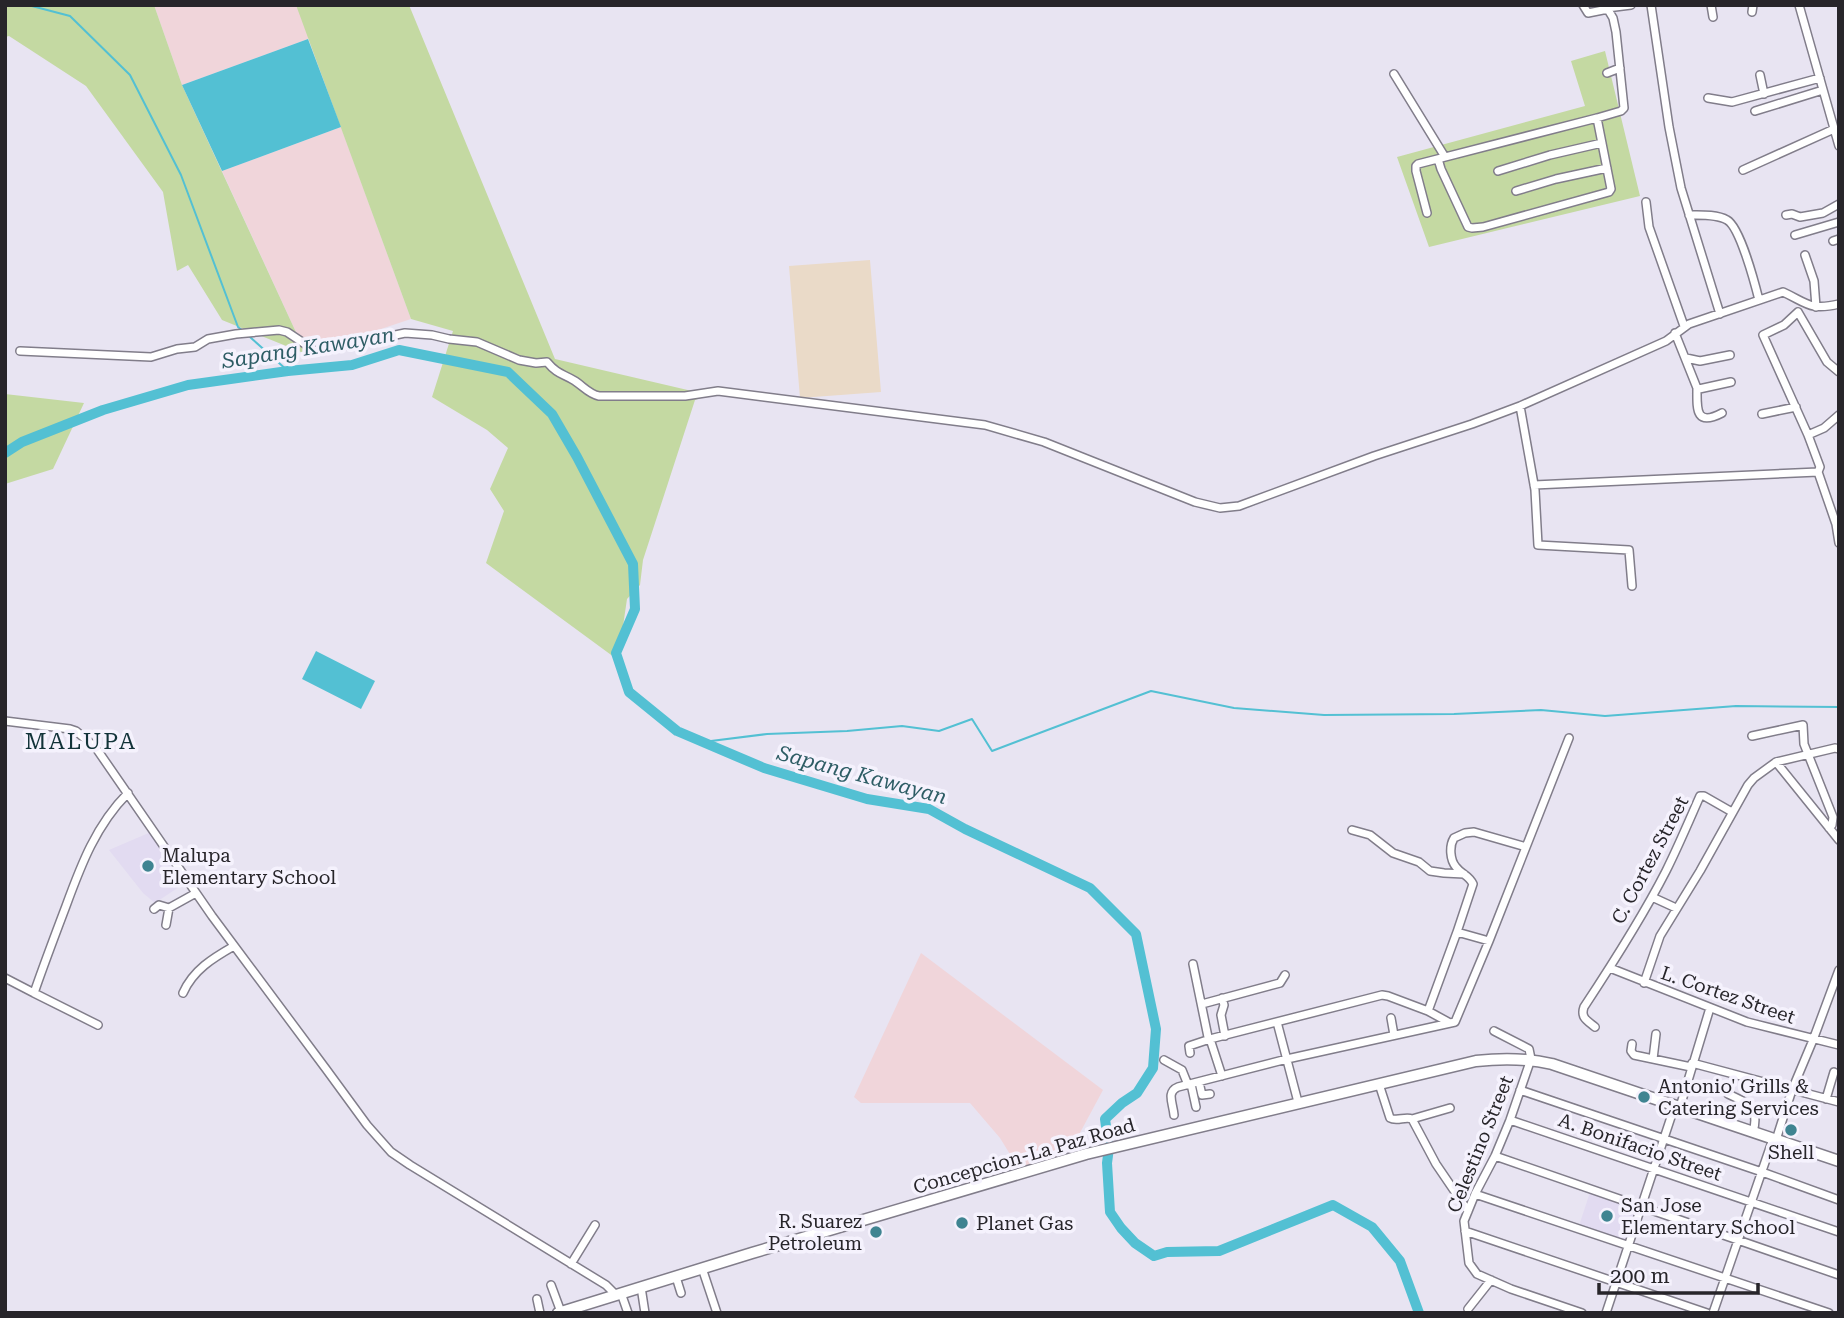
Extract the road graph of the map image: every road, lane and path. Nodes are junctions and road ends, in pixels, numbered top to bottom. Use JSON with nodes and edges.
{"nodes":[{"id":1,"x":1583,"y":5,"type":"edge"},
{"id":2,"x":1632,"y":5,"type":"edge"},
{"id":3,"x":1651,"y":5,"type":"edge"},
{"id":4,"x":1711,"y":5,"type":"edge"},
{"id":5,"x":1799,"y":5,"type":"edge"},
{"id":6,"x":1607,"y":7,"type":"edge"},
{"id":7,"x":1713,"y":17,"type":"dead end"},
{"id":8,"x":1620,"y":68,"type":"junction"},
{"id":9,"x":1607,"y":73,"type":"dead end"},
{"id":10,"x":1394,"y":74,"type":"dead end"},
{"id":11,"x":1760,"y":75,"type":"dead end"},
{"id":12,"x":1820,"y":78,"type":"junction"},
{"id":13,"x":1823,"y":90,"type":"junction"},
{"id":14,"x":1764,"y":94,"type":"junction"},
{"id":15,"x":1709,"y":98,"type":"dead end"},
{"id":16,"x":1755,"y":111,"type":"dead end"},
{"id":17,"x":1597,"y":118,"type":"junction"},
{"id":18,"x":1834,"y":130,"type":"junction"},
{"id":19,"x":1602,"y":143,"type":"junction"},
{"id":20,"x":1839,"y":146,"type":"edge"},
{"id":21,"x":1441,"y":158,"type":"junction"},
{"id":22,"x":1607,"y":168,"type":"junction"},
{"id":23,"x":1743,"y":170,"type":"dead end"},
{"id":24,"x":1498,"y":171,"type":"dead end"},
{"id":25,"x":1516,"y":191,"type":"dead end"},
{"id":26,"x":1646,"y":202,"type":"dead end"},
{"id":27,"x":1839,"y":204,"type":"edge"},
{"id":28,"x":1427,"y":213,"type":"dead end"},
{"id":29,"x":1689,"y":215,"type":"junction"},
{"id":30,"x":1786,"y":215,"type":"dead end"},
{"id":31,"x":1839,"y":222,"type":"edge"},
{"id":32,"x":1795,"y":235,"type":"dead end"},
{"id":33,"x":1805,"y":255,"type":"dead end"},
{"id":34,"x":1759,"y":300,"type":"junction"},
{"id":35,"x":1802,"y":303,"type":"junction"},
{"id":36,"x":1839,"y":304,"type":"edge"},
{"id":37,"x":1816,"y":307,"type":"junction"},
{"id":38,"x":1798,"y":312,"type":"junction"},
{"id":39,"x":1720,"y":313,"type":"junction"},
{"id":40,"x":1684,"y":327,"type":"junction"},
{"id":41,"x":1675,"y":333,"type":"junction"},
{"id":42,"x":20,"y":351,"type":"dead end"},
{"id":43,"x":1730,"y":355,"type":"dead end"},
{"id":44,"x":1686,"y":358,"type":"junction"},
{"id":45,"x":1839,"y":372,"type":"edge"},
{"id":46,"x":1731,"y":382,"type":"dead end"},
{"id":47,"x":1697,"y":388,"type":"junction"},
{"id":48,"x":1520,"y":406,"type":"junction"},
{"id":49,"x":1796,"y":407,"type":"junction"},
{"id":50,"x":1722,"y":413,"type":"dead end"},
{"id":51,"x":1762,"y":414,"type":"dead end"},
{"id":52,"x":1839,"y":415,"type":"edge"},
{"id":53,"x":1808,"y":435,"type":"junction"},
{"id":54,"x":1818,"y":472,"type":"junction"},
{"id":55,"x":1534,"y":485,"type":"junction"},
{"id":56,"x":1839,"y":543,"type":"edge"},
{"id":57,"x":1632,"y":586,"type":"dead end"},
{"id":58,"x":5,"y":721,"type":"edge"},
{"id":59,"x":1752,"y":736,"type":"dead end"},
{"id":60,"x":1570,"y":738,"type":"dead end"},
{"id":61,"x":1839,"y":749,"type":"edge"},
{"id":62,"x":1808,"y":755,"type":"junction"},
{"id":63,"x":1776,"y":762,"type":"junction"},
{"id":64,"x":128,"y":793,"type":"junction"},
{"id":65,"x":1732,"y":812,"type":"junction"},
{"id":66,"x":1829,"y":828,"type":"junction"},
{"id":67,"x":1352,"y":830,"type":"dead end"},
{"id":68,"x":1839,"y":840,"type":"edge"},
{"id":69,"x":1526,"y":847,"type":"junction"},
{"id":70,"x":1464,"y":874,"type":"junction"},
{"id":71,"x":196,"y":893,"type":"junction"},
{"id":72,"x":1652,"y":897,"type":"junction"},
{"id":73,"x":169,"y":908,"type":"junction"},
{"id":74,"x":1676,"y":908,"type":"junction"},
{"id":75,"x":154,"y":909,"type":"dead end"},
{"id":76,"x":166,"y":925,"type":"dead end"},
{"id":77,"x":1457,"y":932,"type":"junction"},
{"id":78,"x":1489,"y":940,"type":"junction"},
{"id":79,"x":234,"y":946,"type":"junction"},
{"id":80,"x":1193,"y":964,"type":"dead end"},
{"id":81,"x":1610,"y":968,"type":"junction"},
{"id":82,"x":1839,"y":970,"type":"edge"},
{"id":83,"x":1285,"y":975,"type":"dead end"},
{"id":84,"x":5,"y":978,"type":"edge"},
{"id":85,"x":1644,"y":983,"type":"junction"},
{"id":86,"x":1836,"y":983,"type":"edge"},
{"id":87,"x":34,"y":993,"type":"junction"},
{"id":88,"x":183,"y":993,"type":"dead end"},
{"id":89,"x":1222,"y":998,"type":"junction"},
{"id":90,"x":1202,"y":1003,"type":"junction"},
{"id":91,"x":1710,"y":1008,"type":"junction"},
{"id":92,"x":1428,"y":1011,"type":"junction"},
{"id":93,"x":1391,"y":1018,"type":"dead end"},
{"id":94,"x":1277,"y":1022,"type":"junction"},
{"id":95,"x":1450,"y":1023,"type":"junction"},
{"id":96,"x":99,"y":1025,"type":"dead end"},
{"id":97,"x":1595,"y":1027,"type":"dead end"},
{"id":98,"x":1494,"y":1031,"type":"dead end"},
{"id":99,"x":1656,"y":1034,"type":"dead end"},
{"id":100,"x":1395,"y":1035,"type":"junction"},
{"id":101,"x":1225,"y":1036,"type":"junction"},
{"id":102,"x":1210,"y":1039,"type":"junction"},
{"id":103,"x":1813,"y":1040,"type":"junction"},
{"id":104,"x":1632,"y":1044,"type":"dead end"},
{"id":105,"x":1839,"y":1045,"type":"edge"},
{"id":106,"x":1190,"y":1053,"type":"dead end"},
{"id":107,"x":1287,"y":1059,"type":"junction"},
{"id":108,"x":1531,"y":1059,"type":"junction"},
{"id":109,"x":1653,"y":1059,"type":"junction"},
{"id":110,"x":1164,"y":1060,"type":"dead end"},
{"id":111,"x":1692,"y":1065,"type":"junction"},
{"id":112,"x":1835,"y":1072,"type":"dead end"},
{"id":113,"x":1222,"y":1076,"type":"junction"},
{"id":114,"x":1193,"y":1084,"type":"junction"},
{"id":115,"x":1379,"y":1084,"type":"junction"},
{"id":116,"x":1520,"y":1090,"type":"junction"},
{"id":117,"x":1792,"y":1090,"type":"junction"},
{"id":118,"x":1210,"y":1094,"type":"dead end"},
{"id":119,"x":1728,"y":1094,"type":"dead end"},
{"id":120,"x":1826,"y":1099,"type":"junction"},
{"id":121,"x":1298,"y":1102,"type":"junction"},
{"id":122,"x":1839,"y":1102,"type":"edge"},
{"id":123,"x":1677,"y":1106,"type":"junction"},
{"id":124,"x":1196,"y":1107,"type":"dead end"},
{"id":125,"x":1450,"y":1108,"type":"dead end"},
{"id":126,"x":1174,"y":1115,"type":"dead end"},
{"id":127,"x":1412,"y":1119,"type":"junction"},
{"id":128,"x":1510,"y":1120,"type":"junction"},
{"id":129,"x":1753,"y":1132,"type":"junction"},
{"id":130,"x":1664,"y":1139,"type":"junction"},
{"id":131,"x":1775,"y":1139,"type":"junction"},
{"id":132,"x":1495,"y":1156,"type":"junction"},
{"id":133,"x":1839,"y":1161,"type":"edge"},
{"id":134,"x":1654,"y":1169,"type":"junction"},
{"id":135,"x":1762,"y":1172,"type":"junction"},
{"id":136,"x":1475,"y":1194,"type":"junction"},
{"id":137,"x":1839,"y":1200,"type":"edge"},
{"id":138,"x":1752,"y":1202,"type":"junction"},
{"id":139,"x":1641,"y":1207,"type":"junction"},
{"id":140,"x":1468,"y":1211,"type":"junction"},
{"id":141,"x":595,"y":1224,"type":"dead end"},
{"id":142,"x":1465,"y":1231,"type":"junction"},
{"id":143,"x":1839,"y":1232,"type":"edge"},
{"id":144,"x":1739,"y":1239,"type":"junction"},
{"id":145,"x":1627,"y":1246,"type":"junction"},
{"id":146,"x":571,"y":1264,"type":"junction"},
{"id":147,"x":702,"y":1268,"type":"junction"},
{"id":148,"x":1839,"y":1275,"type":"edge"},
{"id":149,"x":676,"y":1277,"type":"junction"},
{"id":150,"x":1725,"y":1277,"type":"junction"},
{"id":151,"x":1491,"y":1280,"type":"junction"},
{"id":152,"x":1616,"y":1282,"type":"junction"},
{"id":153,"x":551,"y":1285,"type":"dead end"},
{"id":154,"x":641,"y":1287,"type":"junction"},
{"id":155,"x":681,"y":1293,"type":"dead end"},
{"id":156,"x":618,"y":1294,"type":"junction"},
{"id":157,"x":537,"y":1299,"type":"dead end"},
{"id":158,"x":1468,"y":1309,"type":"dead end"},
{"id":159,"x":560,"y":1312,"type":"edge"},
{"id":160,"x":540,"y":1313,"type":"edge"},
{"id":161,"x":628,"y":1313,"type":"edge"},
{"id":162,"x":645,"y":1313,"type":"edge"},
{"id":163,"x":717,"y":1313,"type":"edge"},
{"id":164,"x":1581,"y":1313,"type":"edge"},
{"id":165,"x":1606,"y":1313,"type":"edge"},
{"id":166,"x":1707,"y":1313,"type":"edge"},
{"id":167,"x":1713,"y":1313,"type":"edge"},
{"id":168,"x":1829,"y":1313,"type":"edge"}],
"edges":[{"from":1,"to":6,"type":"street"},
{"from":2,"to":6,"type":"street"},
{"from":3,"to":29,"type":"street"},
{"from":4,"to":7,"type":"street"},
{"from":5,"to":12,"type":"street"},
{"from":6,"to":8,"type":"street"},
{"from":8,"to":9,"type":"street"},
{"from":8,"to":17,"type":"street"},
{"from":10,"to":21,"type":"street"},
{"from":11,"to":14,"type":"street"},
{"from":12,"to":13,"type":"street"},
{"from":12,"to":14,"type":"street"},
{"from":13,"to":16,"type":"street"},
{"from":13,"to":18,"type":"street"},
{"from":14,"to":15,"type":"street"},
{"from":17,"to":19,"type":"street"},
{"from":17,"to":21,"type":"street"},
{"from":18,"to":20,"type":"street"},
{"from":18,"to":23,"type":"street"},
{"from":19,"to":22,"type":"street"},
{"from":19,"to":24,"type":"street"},
{"from":21,"to":22,"type":"street"},
{"from":21,"to":28,"type":"street"},
{"from":22,"to":25,"type":"street"},
{"from":26,"to":40,"type":"street"},
{"from":27,"to":30,"type":"street"},
{"from":29,"to":34,"type":"street"},
{"from":29,"to":39,"type":"street"},
{"from":31,"to":32,"type":"street"},
{"from":33,"to":37,"type":"street"},
{"from":34,"to":35,"type":"street"},
{"from":34,"to":39,"type":"street"},
{"from":35,"to":37,"type":"street"},
{"from":35,"to":38,"type":"street"},
{"from":36,"to":37,"type":"street"},
{"from":38,"to":45,"type":"street"},
{"from":38,"to":49,"type":"street"},
{"from":39,"to":40,"type":"street"},
{"from":40,"to":41,"type":"street"},
{"from":41,"to":44,"type":"street"},
{"from":41,"to":48,"type":"street"},
{"from":42,"to":48,"type":"street"},
{"from":43,"to":44,"type":"street"},
{"from":44,"to":47,"type":"street"},
{"from":46,"to":47,"type":"street"},
{"from":47,"to":50,"type":"street"},
{"from":48,"to":55,"type":"street"},
{"from":49,"to":51,"type":"street"},
{"from":49,"to":53,"type":"street"},
{"from":52,"to":53,"type":"street"},
{"from":53,"to":54,"type":"street"},
{"from":54,"to":55,"type":"street"},
{"from":54,"to":56,"type":"street"},
{"from":55,"to":57,"type":"street"},
{"from":58,"to":64,"type":"street"},
{"from":59,"to":62,"type":"street"},
{"from":60,"to":69,"type":"street"},
{"from":61,"to":62,"type":"street"},
{"from":62,"to":63,"type":"street"},
{"from":62,"to":66,"type":"street"},
{"from":63,"to":65,"type":"street"},
{"from":63,"to":66,"type":"street"},
{"from":64,"to":71,"type":"street"},
{"from":64,"to":87,"type":"street"},
{"from":65,"to":72,"type":"street","name":"C. Cortez Street"},
{"from":65,"to":74,"type":"street"},
{"from":66,"to":68,"type":"street"},
{"from":67,"to":70,"type":"street"},
{"from":69,"to":70,"type":"street"},
{"from":69,"to":78,"type":"street"},
{"from":70,"to":77,"type":"street"},
{"from":71,"to":73,"type":"street"},
{"from":71,"to":79,"type":"street"},
{"from":72,"to":74,"type":"street"},
{"from":72,"to":81,"type":"street","name":"C. Cortez Street"},
{"from":73,"to":75,"type":"street"},
{"from":73,"to":76,"type":"street"},
{"from":74,"to":85,"type":"street"},
{"from":77,"to":78,"type":"street"},
{"from":77,"to":92,"type":"street"},
{"from":78,"to":95,"type":"street"},
{"from":79,"to":88,"type":"street"},
{"from":79,"to":146,"type":"street"},
{"from":80,"to":90,"type":"street"},
{"from":81,"to":85,"type":"street","name":"L. Cortez Street"},
{"from":81,"to":97,"type":"street","name":"C. Cortez Street"},
{"from":82,"to":86,"type":"street"},
{"from":83,"to":89,"type":"street"},
{"from":84,"to":87,"type":"street"},
{"from":85,"to":91,"type":"street","name":"L. Cortez Street"},
{"from":86,"to":103,"type":"street"},
{"from":87,"to":96,"type":"street"},
{"from":89,"to":90,"type":"street"},
{"from":89,"to":101,"type":"street"},
{"from":90,"to":102,"type":"street"},
{"from":91,"to":103,"type":"street","name":"L. Cortez Street"},
{"from":91,"to":111,"type":"street"},
{"from":92,"to":94,"type":"street"},
{"from":92,"to":95,"type":"street"},
{"from":93,"to":100,"type":"street"},
{"from":94,"to":101,"type":"street"},
{"from":94,"to":107,"type":"street"},
{"from":95,"to":100,"type":"street"},
{"from":98,"to":108,"type":"street"},
{"from":99,"to":109,"type":"street"},
{"from":100,"to":107,"type":"street"},
{"from":101,"to":102,"type":"street"},
{"from":102,"to":106,"type":"street"},
{"from":102,"to":113,"type":"street"},
{"from":103,"to":105,"type":"street","name":"L. Cortez Street"},
{"from":103,"to":117,"type":"street"},
{"from":104,"to":109,"type":"street"},
{"from":107,"to":113,"type":"street"},
{"from":107,"to":121,"type":"street"},
{"from":108,"to":115,"type":"main road","name":"Concepcion-La Paz Road"},
{"from":108,"to":116,"type":"street","name":"Celestino Street"},
{"from":108,"to":123,"type":"main road","name":"Concepcion-La Paz Road"},
{"from":109,"to":111,"type":"street"},
{"from":110,"to":114,"type":"street"},
{"from":111,"to":117,"type":"street"},
{"from":111,"to":123,"type":"street"},
{"from":112,"to":120,"type":"street"},
{"from":113,"to":114,"type":"street"},
{"from":114,"to":118,"type":"street"},
{"from":114,"to":124,"type":"street"},
{"from":114,"to":126,"type":"street"},
{"from":115,"to":121,"type":"main road","name":"Concepcion-La Paz Road"},
{"from":115,"to":127,"type":"street"},
{"from":116,"to":128,"type":"street","name":"Celestino Street"},
{"from":116,"to":130,"type":"street"},
{"from":117,"to":120,"type":"street"},
{"from":117,"to":131,"type":"street"},
{"from":119,"to":129,"type":"street"},
{"from":120,"to":122,"type":"street"},
{"from":121,"to":147,"type":"main road","name":"Concepcion-La Paz Road"},
{"from":123,"to":129,"type":"main road","name":"Concepcion-La Paz Road"},
{"from":123,"to":130,"type":"street"},
{"from":125,"to":127,"type":"street"},
{"from":127,"to":140,"type":"street"},
{"from":128,"to":132,"type":"street","name":"Celestino Street"},
{"from":128,"to":134,"type":"street","name":"A. Bonifacio Street"},
{"from":129,"to":131,"type":"main road","name":"Concepcion-La Paz Road"},
{"from":130,"to":134,"type":"street"},
{"from":130,"to":135,"type":"street"},
{"from":131,"to":133,"type":"main road","name":"Concepcion-La Paz Road"},
{"from":131,"to":135,"type":"street"},
{"from":132,"to":136,"type":"street","name":"Celestino Street"},
{"from":132,"to":139,"type":"street"},
{"from":134,"to":138,"type":"street","name":"A. Bonifacio Street"},
{"from":134,"to":139,"type":"street"},
{"from":135,"to":137,"type":"street"},
{"from":135,"to":138,"type":"street"},
{"from":136,"to":140,"type":"street","name":"Celestino Street"},
{"from":136,"to":145,"type":"street"},
{"from":138,"to":143,"type":"street","name":"A. Bonifacio Street"},
{"from":138,"to":144,"type":"street"},
{"from":139,"to":144,"type":"street"},
{"from":139,"to":145,"type":"street"},
{"from":140,"to":142,"type":"street","name":"Celestino Street"},
{"from":141,"to":146,"type":"street"},
{"from":142,"to":151,"type":"street","name":"Celestino Street"},
{"from":142,"to":152,"type":"street"},
{"from":144,"to":148,"type":"street"},
{"from":144,"to":150,"type":"street"},
{"from":145,"to":150,"type":"street"},
{"from":145,"to":152,"type":"street"},
{"from":146,"to":156,"type":"street"},
{"from":147,"to":149,"type":"main road","name":"Concepcion-La Paz Road"},
{"from":147,"to":163,"type":"street"},
{"from":149,"to":154,"type":"main road","name":"Concepcion-La Paz Road"},
{"from":149,"to":155,"type":"street"},
{"from":150,"to":167,"type":"street"},
{"from":150,"to":168,"type":"street"},
{"from":151,"to":158,"type":"street"},
{"from":151,"to":164,"type":"street"},
{"from":152,"to":165,"type":"street"},
{"from":152,"to":166,"type":"street"},
{"from":153,"to":159,"type":"street"},
{"from":154,"to":156,"type":"main road","name":"Concepcion-La Paz Road"},
{"from":154,"to":162,"type":"street"},
{"from":156,"to":159,"type":"main road","name":"Concepcion-La Paz Road"},
{"from":156,"to":161,"type":"street"},
{"from":157,"to":160,"type":"street"}]}
